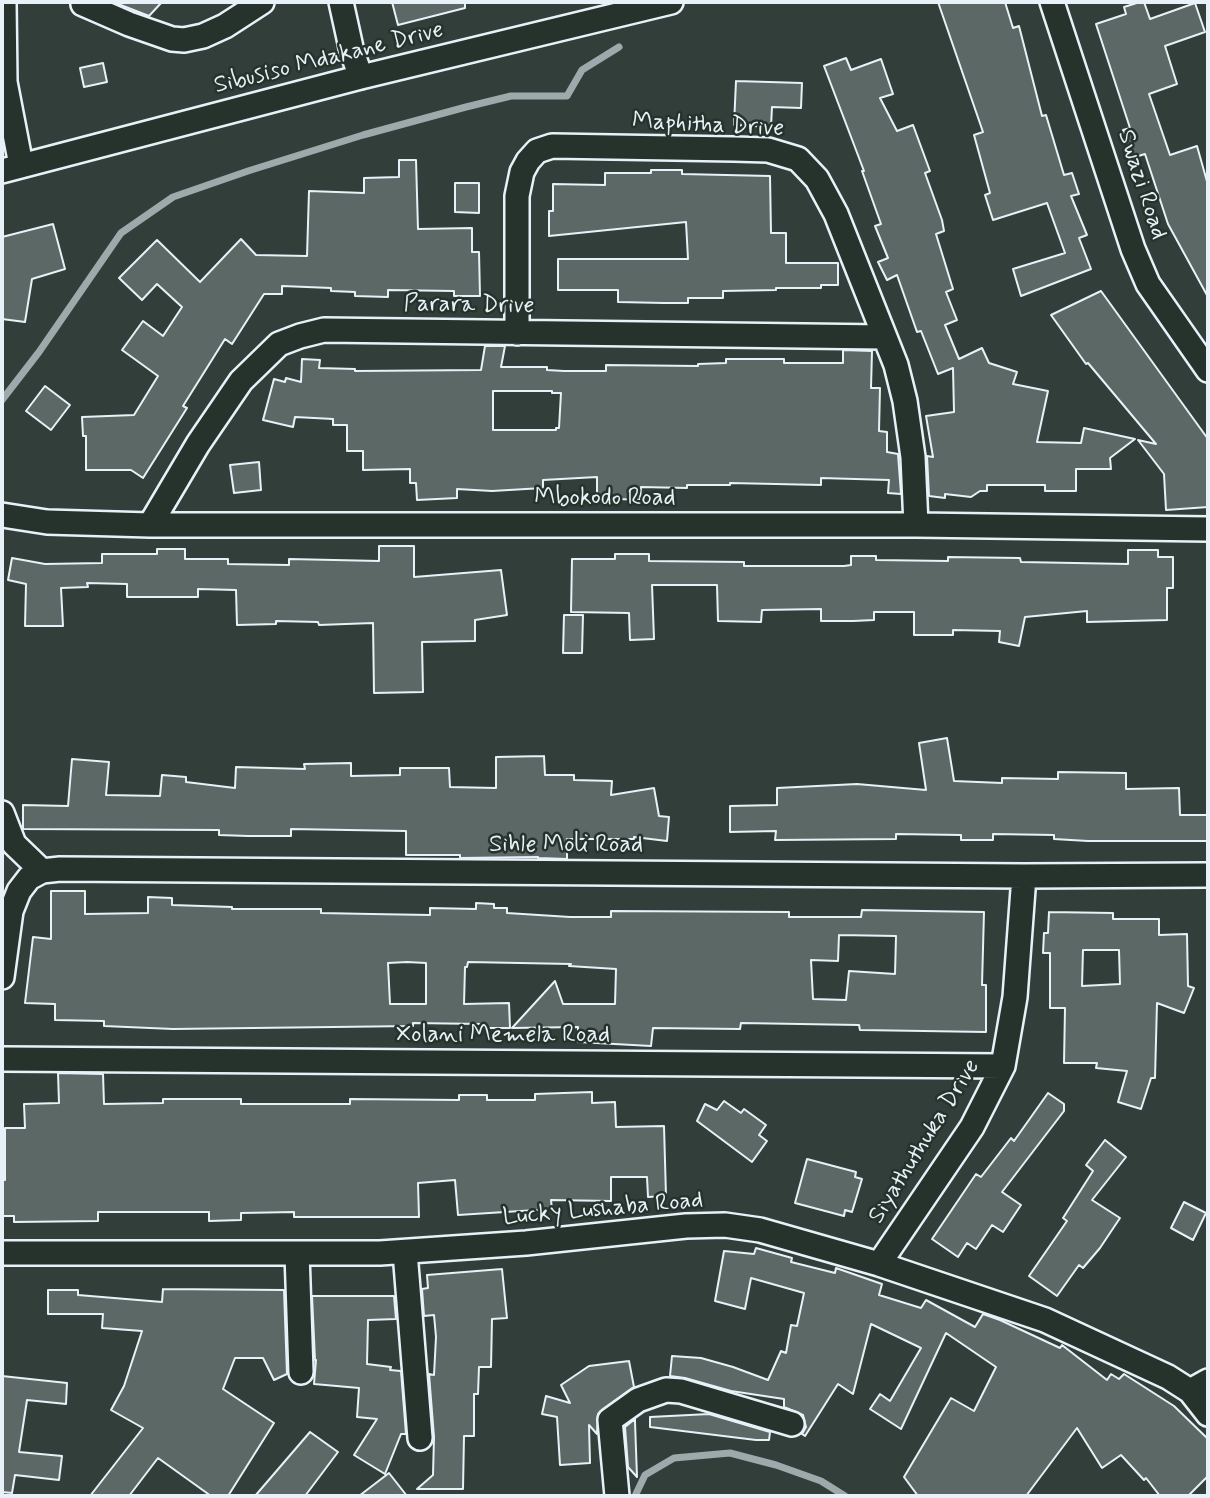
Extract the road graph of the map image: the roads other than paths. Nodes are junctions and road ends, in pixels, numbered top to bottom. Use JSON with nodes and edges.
{"nodes":[{"id":1,"x":4,"y":2,"type":"edge"},
{"id":2,"x":262,"y":2,"type":"edge"},
{"id":3,"x":341,"y":2,"type":"edge"},
{"id":4,"x":671,"y":2,"type":"edge"},
{"id":5,"x":1052,"y":2,"type":"edge"},
{"id":6,"x":83,"y":4,"type":"dead end"},
{"id":7,"x":361,"y":77,"type":"junction"},
{"id":8,"x":12,"y":168,"type":"edge"},
{"id":9,"x":517,"y":333,"type":"junction"},
{"id":10,"x":884,"y":337,"type":"junction"},
{"id":11,"x":1208,"y":370,"type":"edge"},
{"id":12,"x":2,"y":515,"type":"edge"},
{"id":13,"x":150,"y":525,"type":"junction"},
{"id":14,"x":916,"y":525,"type":"junction"},
{"id":15,"x":1208,"y":529,"type":"edge"},
{"id":16,"x":2,"y":813,"type":"edge"},
{"id":17,"x":41,"y":871,"type":"junction"},
{"id":18,"x":1208,"y":874,"type":"edge"},
{"id":19,"x":1024,"y":876,"type":"junction"},
{"id":20,"x":2,"y":977,"type":"edge"},
{"id":21,"x":2,"y":1059,"type":"edge"},
{"id":22,"x":1003,"y":1066,"type":"junction"},
{"id":23,"x":405,"y":1252,"type":"junction"},
{"id":24,"x":2,"y":1253,"type":"edge"},
{"id":25,"x":297,"y":1253,"type":"junction"},
{"id":26,"x":879,"y":1264,"type":"junction"},
{"id":27,"x":302,"y":1372,"type":"dead end"},
{"id":28,"x":1199,"y":1386,"type":"edge"},
{"id":29,"x":1208,"y":1414,"type":"edge"},
{"id":30,"x":792,"y":1424,"type":"dead end"},
{"id":31,"x":420,"y":1438,"type":"dead end"},
{"id":32,"x":617,"y":1496,"type":"edge"}],
"edges":[{"from":1,"to":8,"type":"street"},
{"from":2,"to":6,"type":"street"},
{"from":3,"to":7,"type":"street"},
{"from":4,"to":7,"type":"street","name":"Sibusiso Mdakane Drive"},
{"from":5,"to":11,"type":"street","name":"Swazi Road"},
{"from":7,"to":8,"type":"street","name":"Sibusiso Mdakane Drive"},
{"from":9,"to":10,"type":"street","name":"Parara Drive"},
{"from":9,"to":10,"type":"street","name":"Maphitha Drive"},
{"from":9,"to":13,"type":"street","name":"Parara Drive"},
{"from":10,"to":14,"type":"street","name":"Maphitha Drive"},
{"from":12,"to":13,"type":"street","name":"Mbokodo Road"},
{"from":13,"to":14,"type":"street","name":"Mbokodo Road"},
{"from":14,"to":15,"type":"street","name":"Mbokodo Road"},
{"from":16,"to":17,"type":"street"},
{"from":17,"to":19,"type":"street","name":"Sihle Moli Road"},
{"from":17,"to":20,"type":"street"},
{"from":18,"to":19,"type":"street","name":"Sihle Moli Road"},
{"from":19,"to":22,"type":"street","name":"Siyathuthuka Drive"},
{"from":21,"to":22,"type":"street","name":"Xolani Memela Road"},
{"from":22,"to":26,"type":"street","name":"Siyathuthuka Drive"},
{"from":23,"to":25,"type":"street","name":"Lucky Lushaba Road"},
{"from":23,"to":26,"type":"street","name":"Lucky Lushaba Road"},
{"from":23,"to":31,"type":"street"},
{"from":24,"to":25,"type":"street","name":"Lucky Lushaba Road"},
{"from":25,"to":27,"type":"street"},
{"from":26,"to":28,"type":"street","name":"Lucky Lushaba Road"},
{"from":28,"to":29,"type":"street","name":"Lucky Lushaba Road"},
{"from":30,"to":32,"type":"street"}]}
